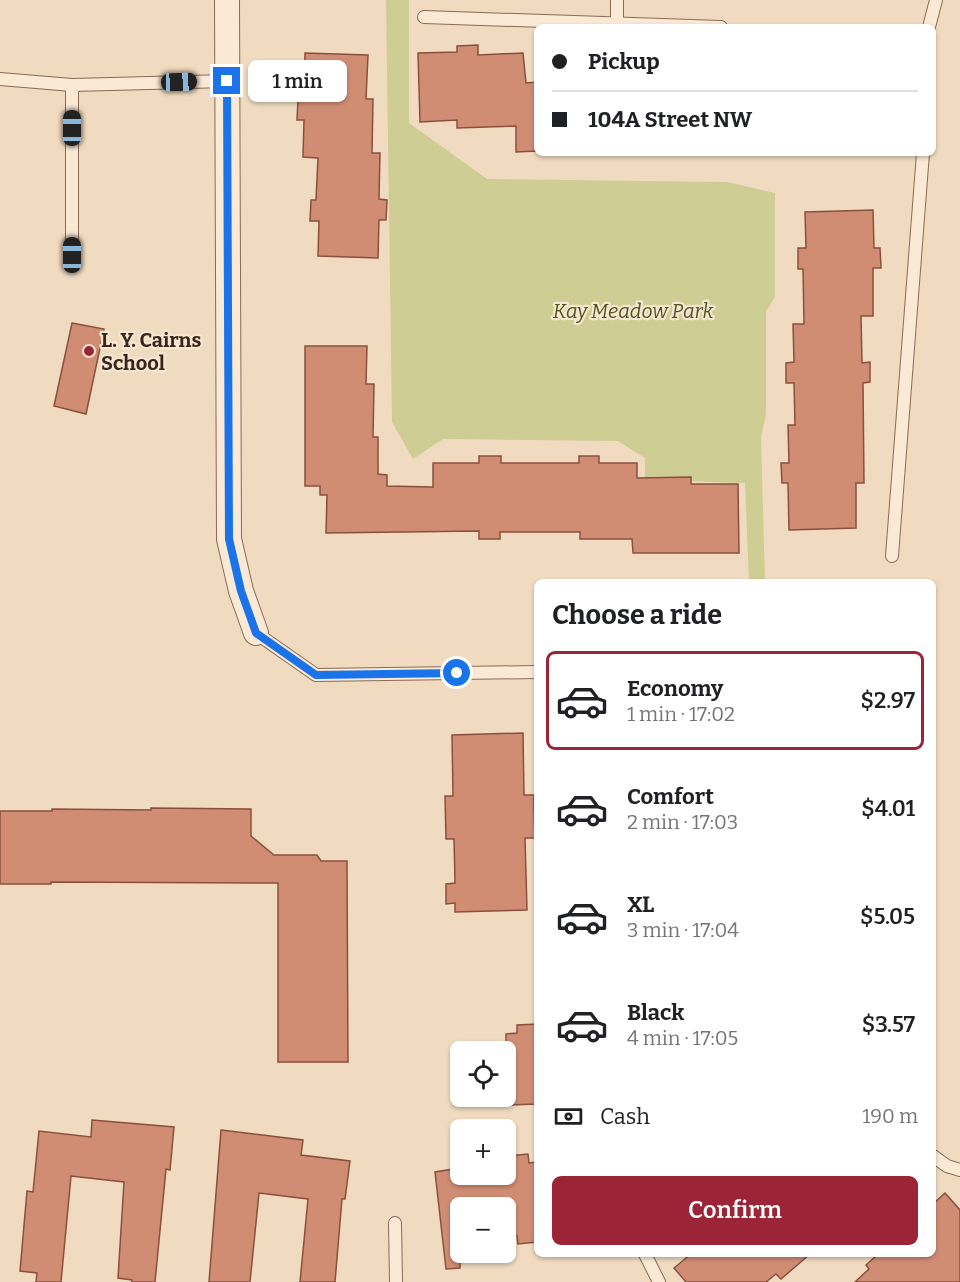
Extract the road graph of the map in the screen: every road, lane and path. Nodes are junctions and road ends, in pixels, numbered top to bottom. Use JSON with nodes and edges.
{"nodes":[{"id":1,"x":227,"y":0,"type":"edge"},
{"id":2,"x":617,"y":0,"type":"edge"},
{"id":3,"x":936,"y":0,"type":"edge"},
{"id":4,"x":424,"y":17,"type":"dead end"},
{"id":5,"x":617,"y":23,"type":"junction"},
{"id":6,"x":929,"y":23,"type":"edge"},
{"id":7,"x":643,"y":24,"type":"edge"},
{"id":8,"x":0,"y":79,"type":"edge"},
{"id":9,"x":227,"y":81,"type":"junction"},
{"id":10,"x":72,"y":85,"type":"junction"},
{"id":11,"x":923,"y":156,"type":"edge"},
{"id":12,"x":72,"y":255,"type":"dead end"},
{"id":13,"x":892,"y":556,"type":"dead end"},
{"id":14,"x":256,"y":633,"type":"joint"},
{"id":15,"x":534,"y":672,"type":"edge"},
{"id":16,"x":936,"y":1158,"type":"edge"},
{"id":17,"x":960,"y":1170,"type":"edge"},
{"id":18,"x":395,"y":1223,"type":"dead end"},
{"id":19,"x":646,"y":1257,"type":"edge"},
{"id":20,"x":396,"y":1282,"type":"edge"},
{"id":21,"x":659,"y":1282,"type":"edge"}],
"edges":[{"from":1,"to":9,"type":"street"},
{"from":2,"to":5,"type":"lane"},
{"from":3,"to":6,"type":"lane"},
{"from":4,"to":5,"type":"lane"},
{"from":5,"to":7,"type":"lane"},
{"from":8,"to":10,"type":"lane"},
{"from":9,"to":10,"type":"lane"},
{"from":9,"to":14,"type":"street"},
{"from":10,"to":12,"type":"lane"},
{"from":11,"to":13,"type":"lane"},
{"from":14,"to":15,"type":"lane"},
{"from":16,"to":17,"type":"lane"},
{"from":18,"to":20,"type":"lane"},
{"from":19,"to":21,"type":"lane"}]}
